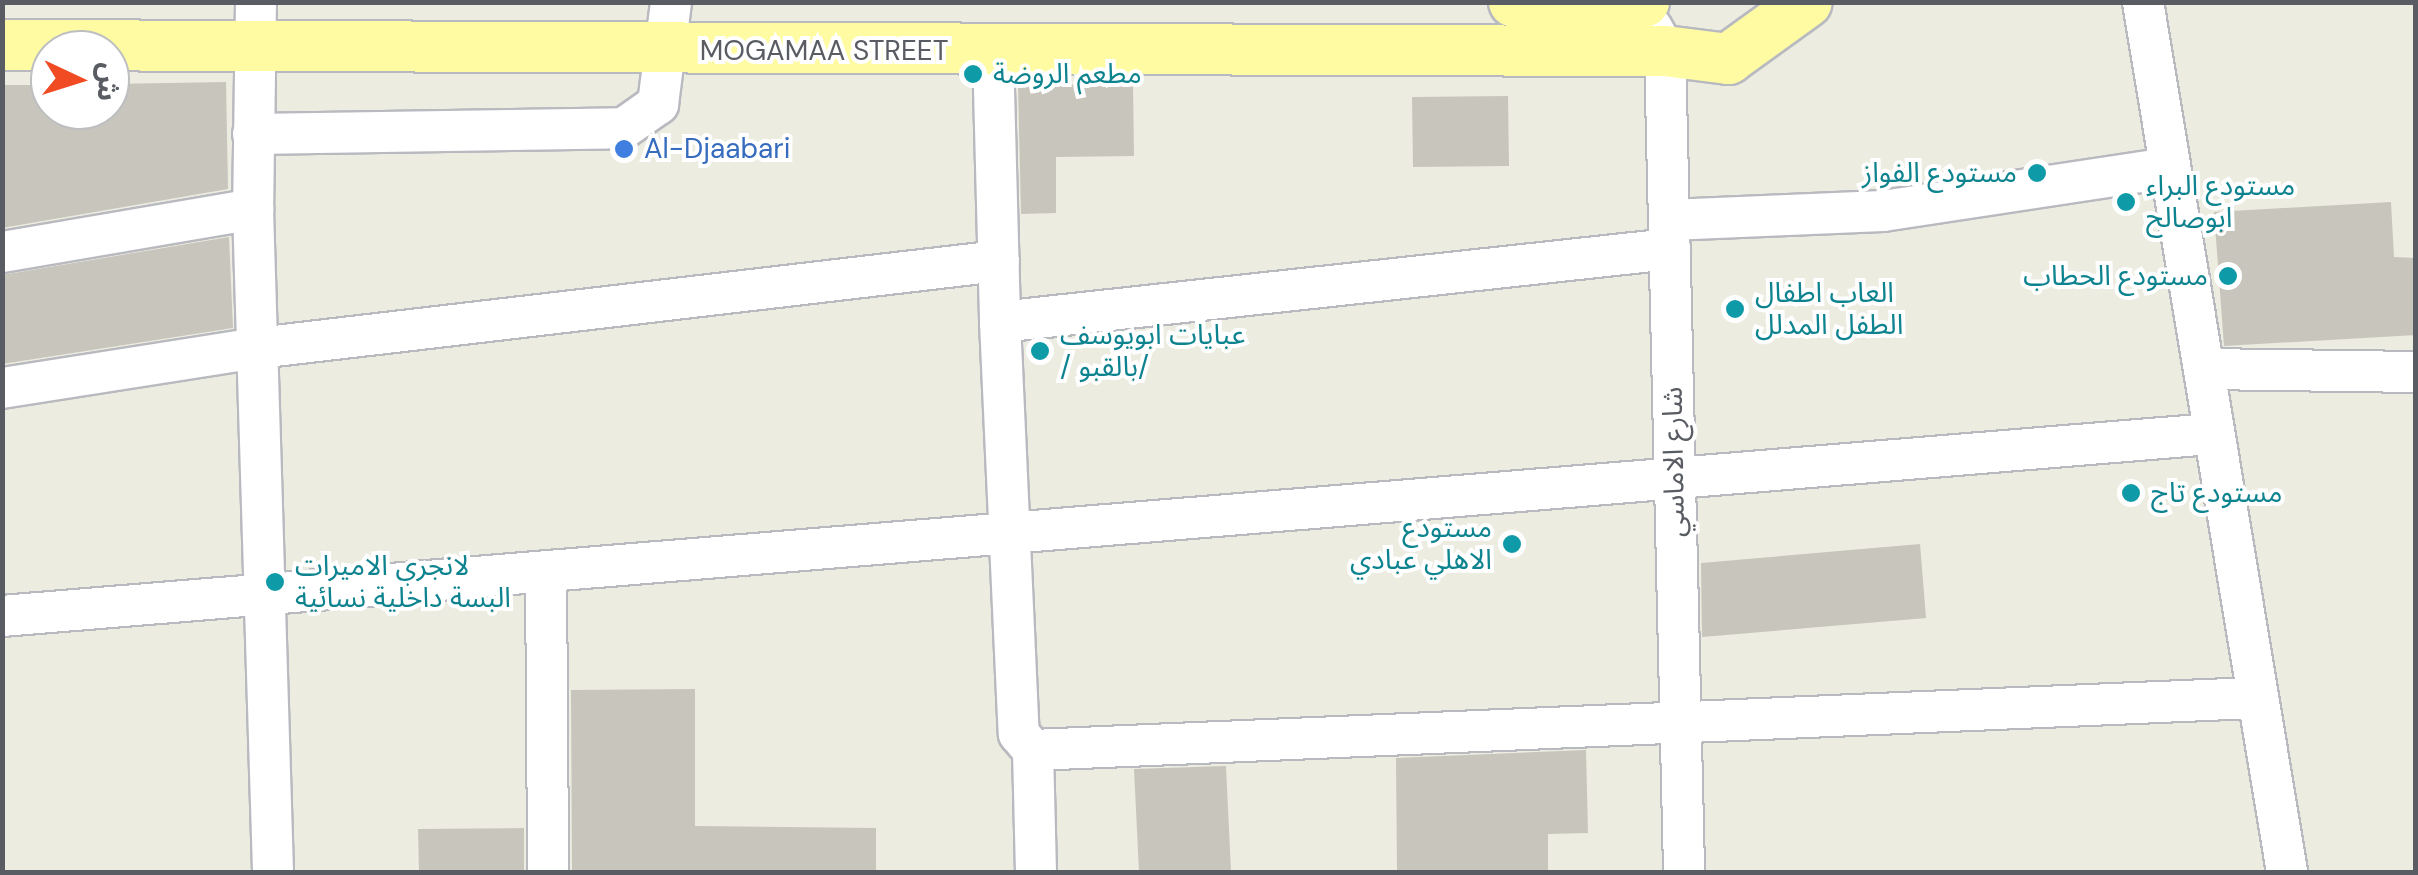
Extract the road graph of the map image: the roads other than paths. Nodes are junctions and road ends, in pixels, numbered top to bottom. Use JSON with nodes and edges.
{"nodes":[{"id":1,"x":1514,"y":2,"type":"edge"},
{"id":2,"x":1807,"y":2,"type":"edge"},
{"id":3,"x":2143,"y":2,"type":"edge"},
{"id":4,"x":1640,"y":3,"type":"edge"},
{"id":5,"x":255,"y":26,"type":"edge"},
{"id":6,"x":670,"y":26,"type":"edge"},
{"id":7,"x":2,"y":45,"type":"edge"},
{"id":8,"x":993,"y":51,"type":"junction"},
{"id":9,"x":1665,"y":51,"type":"junction"},
{"id":10,"x":253,"y":134,"type":"junction"},
{"id":11,"x":2167,"y":168,"type":"junction"},
{"id":12,"x":253,"y":209,"type":"junction"},
{"id":13,"x":1669,"y":234,"type":"junction"},
{"id":14,"x":2,"y":252,"type":"edge"},
{"id":15,"x":999,"y":261,"type":"junction"},
{"id":16,"x":1000,"y":322,"type":"junction"},
{"id":17,"x":258,"y":348,"type":"junction"},
{"id":18,"x":2204,"y":369,"type":"junction"},
{"id":19,"x":2416,"y":372,"type":"edge"},
{"id":20,"x":2,"y":388,"type":"edge"},
{"id":21,"x":2212,"y":434,"type":"junction"},
{"id":22,"x":1674,"y":474,"type":"junction"},
{"id":23,"x":1006,"y":532,"type":"junction"},
{"id":24,"x":546,"y":571,"type":"junction"},
{"id":25,"x":261,"y":595,"type":"junction"},
{"id":26,"x":2,"y":616,"type":"edge"},
{"id":27,"x":2252,"y":698,"type":"junction"},
{"id":28,"x":1681,"y":722,"type":"junction"},
{"id":29,"x":1034,"y":750,"type":"junction"},
{"id":30,"x":272,"y":872,"type":"edge"},
{"id":31,"x":548,"y":872,"type":"edge"},
{"id":32,"x":1036,"y":872,"type":"edge"},
{"id":33,"x":1684,"y":872,"type":"edge"},
{"id":34,"x":2287,"y":872,"type":"edge"}],
"edges":[{"from":1,"to":4,"type":"main road"},
{"from":2,"to":9,"type":"main road","name":"MOGAMAA STREET"},
{"from":3,"to":11,"type":"street"},
{"from":4,"to":9,"type":"street"},
{"from":5,"to":6,"type":"main road","name":"MOGAMAA STREET"},
{"from":5,"to":7,"type":"main road","name":"MOGAMAA STREET"},
{"from":5,"to":10,"type":"street"},
{"from":6,"to":8,"type":"main road","name":"MOGAMAA STREET"},
{"from":6,"to":10,"type":"street"},
{"from":8,"to":9,"type":"main road","name":"MOGAMAA STREET"},
{"from":8,"to":15,"type":"street"},
{"from":9,"to":13,"type":"street","name":"شارع الاماسي"},
{"from":10,"to":12,"type":"street"},
{"from":11,"to":13,"type":"street"},
{"from":11,"to":18,"type":"street"},
{"from":12,"to":14,"type":"street"},
{"from":12,"to":17,"type":"street"},
{"from":13,"to":16,"type":"street"},
{"from":13,"to":22,"type":"street","name":"شارع الاماسي"},
{"from":15,"to":16,"type":"street"},
{"from":15,"to":17,"type":"street"},
{"from":16,"to":23,"type":"street"},
{"from":17,"to":20,"type":"street"},
{"from":17,"to":25,"type":"street"},
{"from":18,"to":19,"type":"street"},
{"from":18,"to":21,"type":"street"},
{"from":21,"to":22,"type":"street"},
{"from":21,"to":27,"type":"street"},
{"from":22,"to":23,"type":"street"},
{"from":22,"to":28,"type":"street","name":"شارع الاماسي"},
{"from":23,"to":24,"type":"street"},
{"from":23,"to":29,"type":"street"},
{"from":24,"to":25,"type":"street"},
{"from":24,"to":31,"type":"street"},
{"from":25,"to":26,"type":"street"},
{"from":25,"to":30,"type":"street"},
{"from":27,"to":28,"type":"street"},
{"from":27,"to":34,"type":"street"},
{"from":28,"to":29,"type":"street"},
{"from":28,"to":33,"type":"street","name":"شارع الاماسي"},
{"from":29,"to":32,"type":"street"}]}
